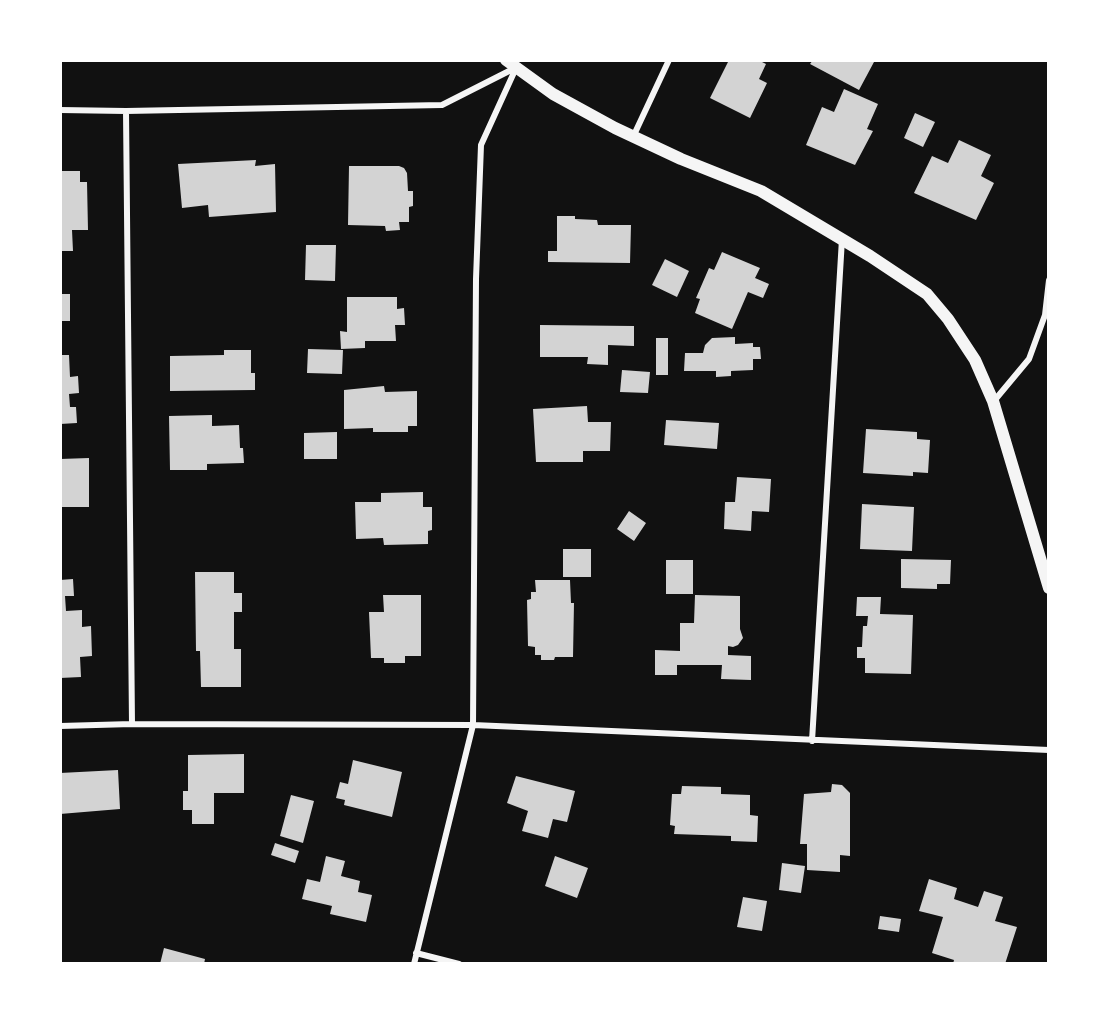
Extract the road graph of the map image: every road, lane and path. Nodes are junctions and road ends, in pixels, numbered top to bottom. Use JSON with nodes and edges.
{"nodes":[{"id":1,"x":669,"y":60,"type":"edge"},
{"id":2,"x":511,"y":64,"type":"edge"},
{"id":3,"x":60,"y":110,"type":"edge"},
{"id":4,"x":126,"y":111,"type":"junction"},
{"id":5,"x":633,"y":136,"type":"junction"},
{"id":6,"x":842,"y":239,"type":"junction"},
{"id":7,"x":1049,"y":280,"type":"edge"},
{"id":8,"x":993,"y":401,"type":"junction"},
{"id":9,"x":1049,"y":588,"type":"edge"},
{"id":10,"x":132,"y":724,"type":"junction"},
{"id":11,"x":473,"y":725,"type":"junction"},
{"id":12,"x":60,"y":726,"type":"edge"},
{"id":13,"x":812,"y":741,"type":"junction"},
{"id":14,"x":1049,"y":750,"type":"edge"},
{"id":15,"x":416,"y":953,"type":"junction"},
{"id":16,"x":414,"y":964,"type":"edge"},
{"id":17,"x":459,"y":964,"type":"edge"}],
"edges":[{"from":1,"to":5,"type":"street"},
{"from":2,"to":4,"type":"street"},
{"from":2,"to":5,"type":"main road"},
{"from":2,"to":11,"type":"street"},
{"from":3,"to":4,"type":"street"},
{"from":4,"to":10,"type":"street"},
{"from":5,"to":6,"type":"main road"},
{"from":6,"to":8,"type":"main road"},
{"from":6,"to":13,"type":"street"},
{"from":7,"to":8,"type":"street"},
{"from":8,"to":9,"type":"main road"},
{"from":10,"to":11,"type":"street"},
{"from":10,"to":12,"type":"street"},
{"from":11,"to":13,"type":"street"},
{"from":11,"to":15,"type":"street"},
{"from":13,"to":14,"type":"street"},
{"from":15,"to":16,"type":"street"},
{"from":15,"to":17,"type":"street"}]}
